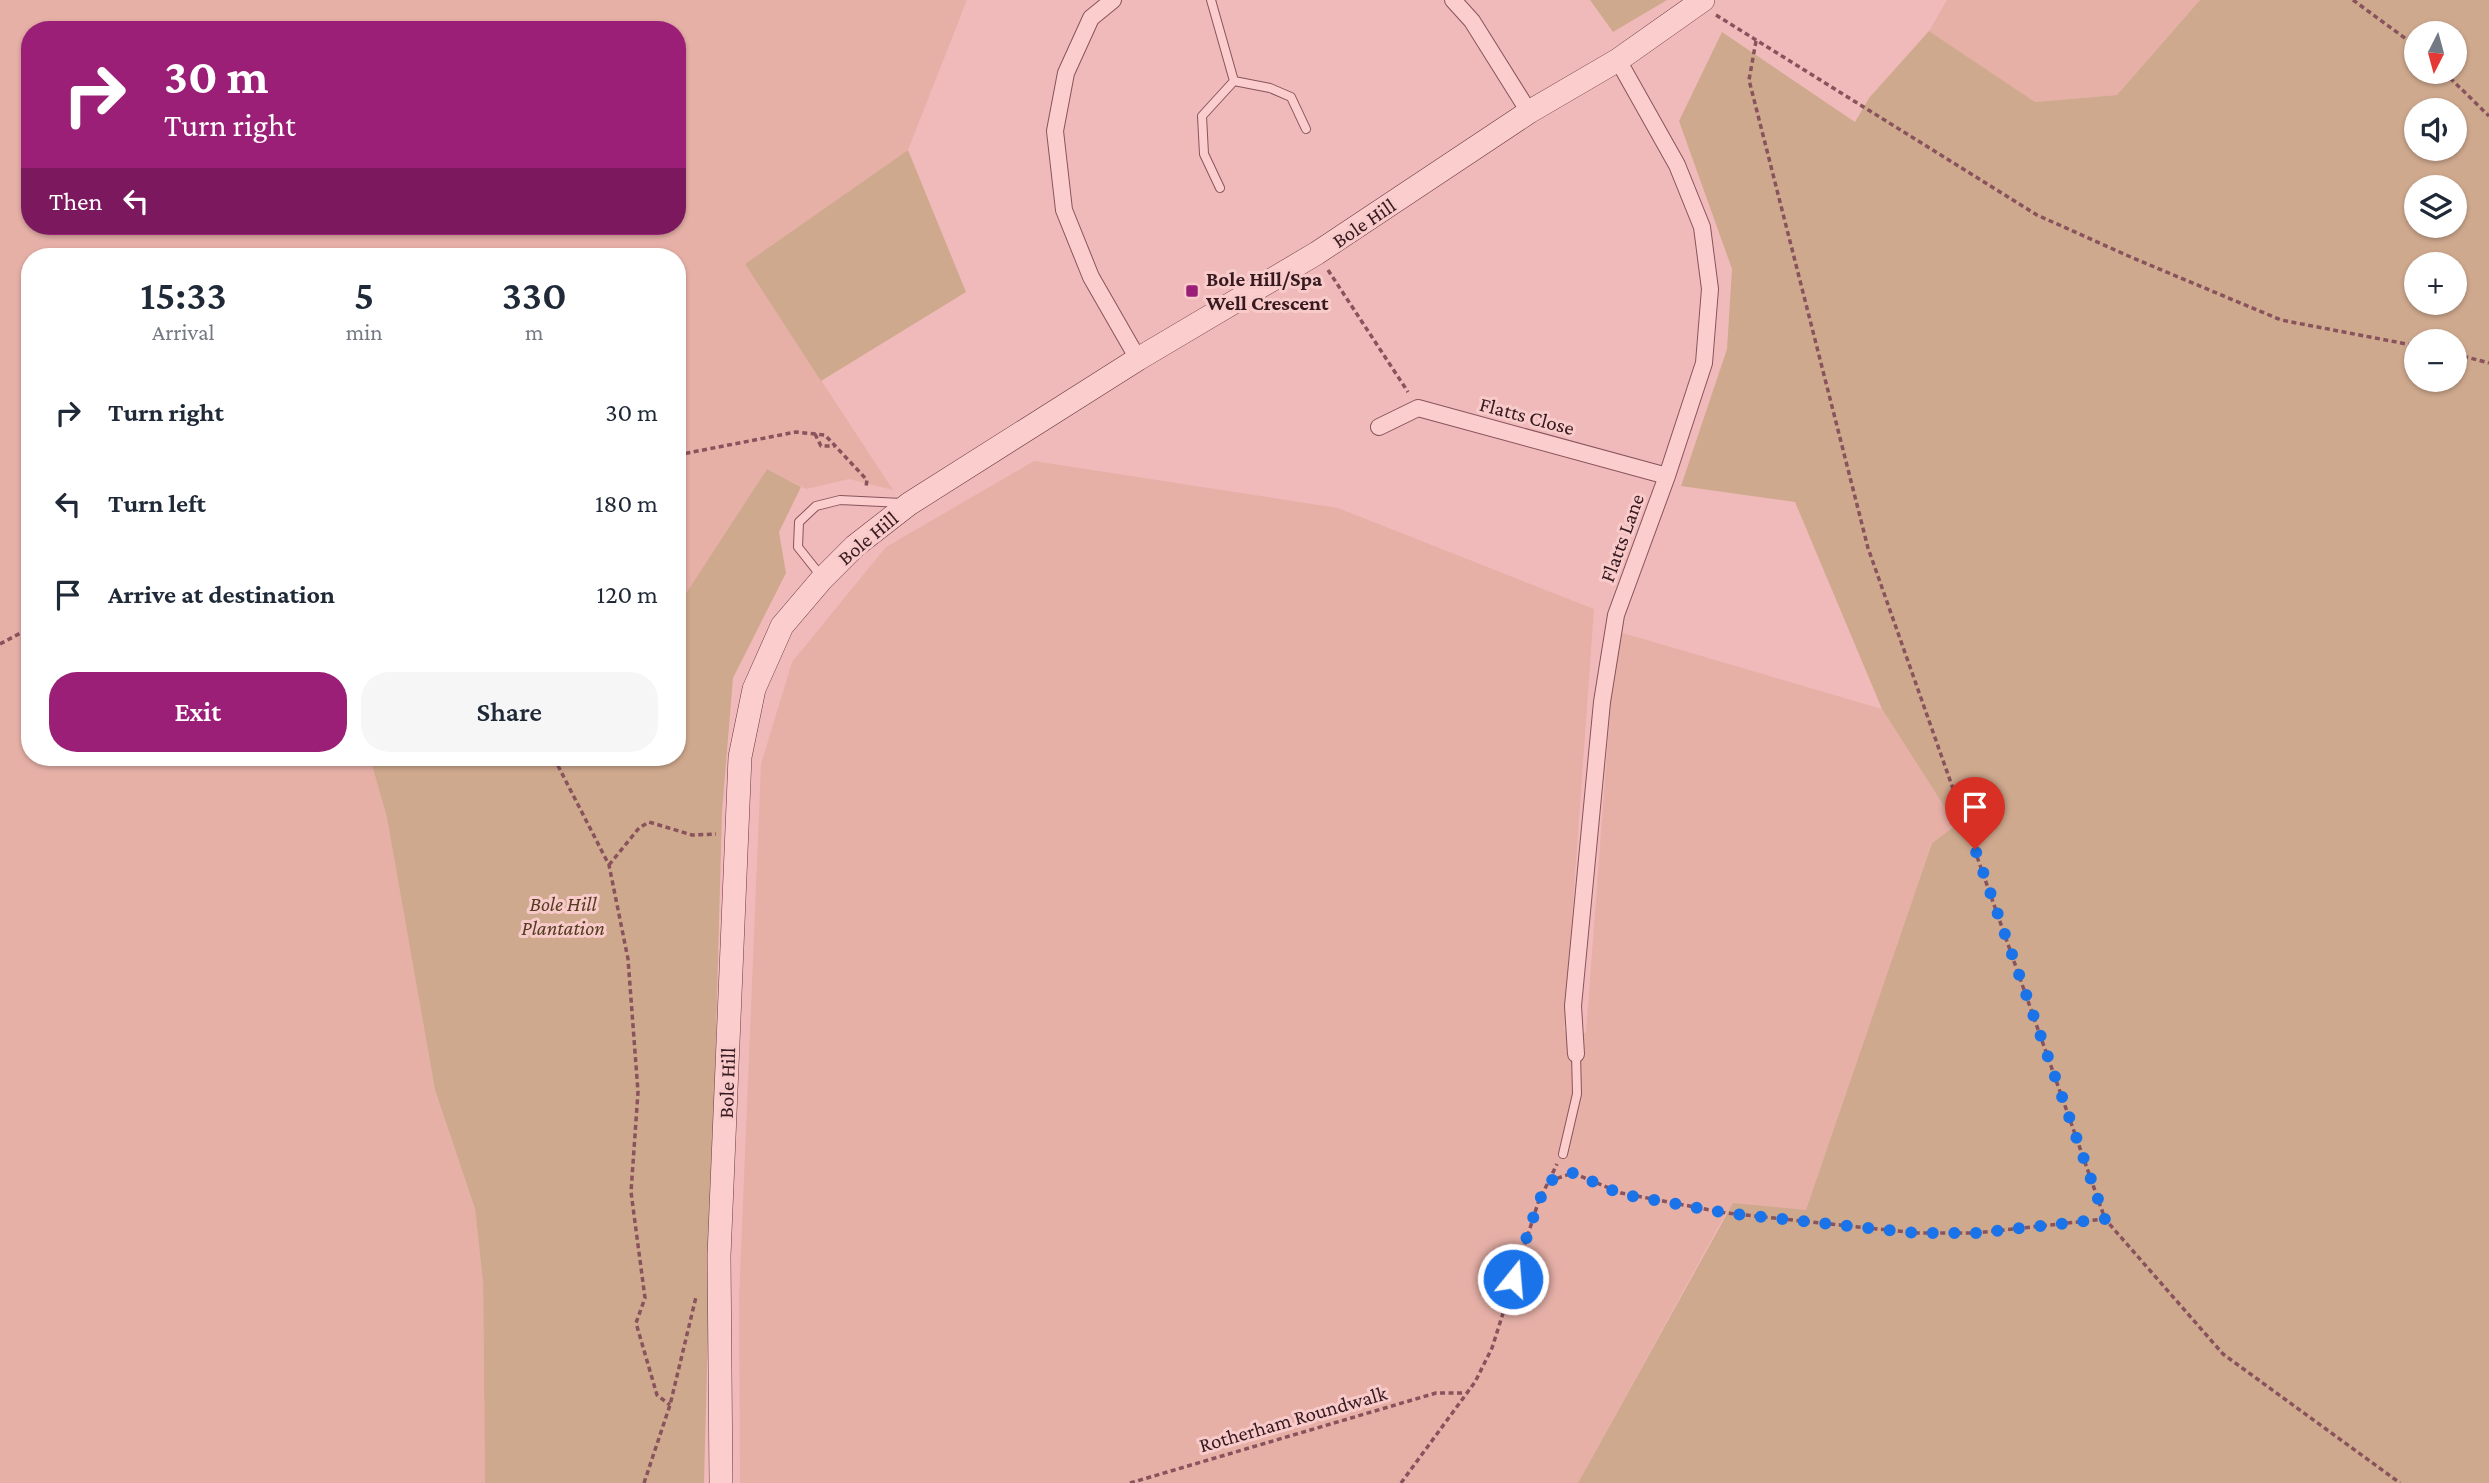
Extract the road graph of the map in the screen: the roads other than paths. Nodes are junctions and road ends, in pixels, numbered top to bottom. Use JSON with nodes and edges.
{"nodes":[{"id":1,"x":1113,"y":0,"type":"edge"},
{"id":2,"x":1211,"y":0,"type":"edge"},
{"id":3,"x":1453,"y":0,"type":"edge"},
{"id":4,"x":1701,"y":2,"type":"edge"},
{"id":5,"x":1618,"y":60,"type":"junction"},
{"id":6,"x":1234,"y":81,"type":"junction"},
{"id":7,"x":1529,"y":112,"type":"junction"},
{"id":8,"x":1306,"y":129,"type":"dead end"},
{"id":9,"x":1220,"y":188,"type":"dead end"},
{"id":10,"x":1138,"y":359,"type":"junction"},
{"id":11,"x":1379,"y":427,"type":"dead end"},
{"id":12,"x":1667,"y":476,"type":"junction"},
{"id":13,"x":909,"y":504,"type":"junction"},
{"id":14,"x":822,"y":579,"type":"junction"},
{"id":15,"x":1577,"y":1054,"type":"joint"},
{"id":16,"x":1563,"y":1154,"type":"road end"},
{"id":17,"x":722,"y":1483,"type":"edge"}],
"edges":[{"from":1,"to":10,"type":"street"},
{"from":2,"to":6,"type":"lane"},
{"from":3,"to":7,"type":"street"},
{"from":4,"to":5,"type":"street","name":"Bole Hill"},
{"from":5,"to":7,"type":"street","name":"Bole Hill"},
{"from":5,"to":12,"type":"street","name":"Flatts Lane"},
{"from":6,"to":8,"type":"lane"},
{"from":6,"to":9,"type":"lane"},
{"from":7,"to":10,"type":"street","name":"Bole Hill"},
{"from":10,"to":13,"type":"street","name":"Bole Hill"},
{"from":11,"to":12,"type":"street","name":"Flatts Close"},
{"from":12,"to":15,"type":"street","name":"Flatts Lane"},
{"from":13,"to":14,"type":"street","name":"Bole Hill"},
{"from":13,"to":14,"type":"lane"},
{"from":14,"to":17,"type":"street","name":"Bole Hill"},
{"from":15,"to":16,"type":"lane"}]}
